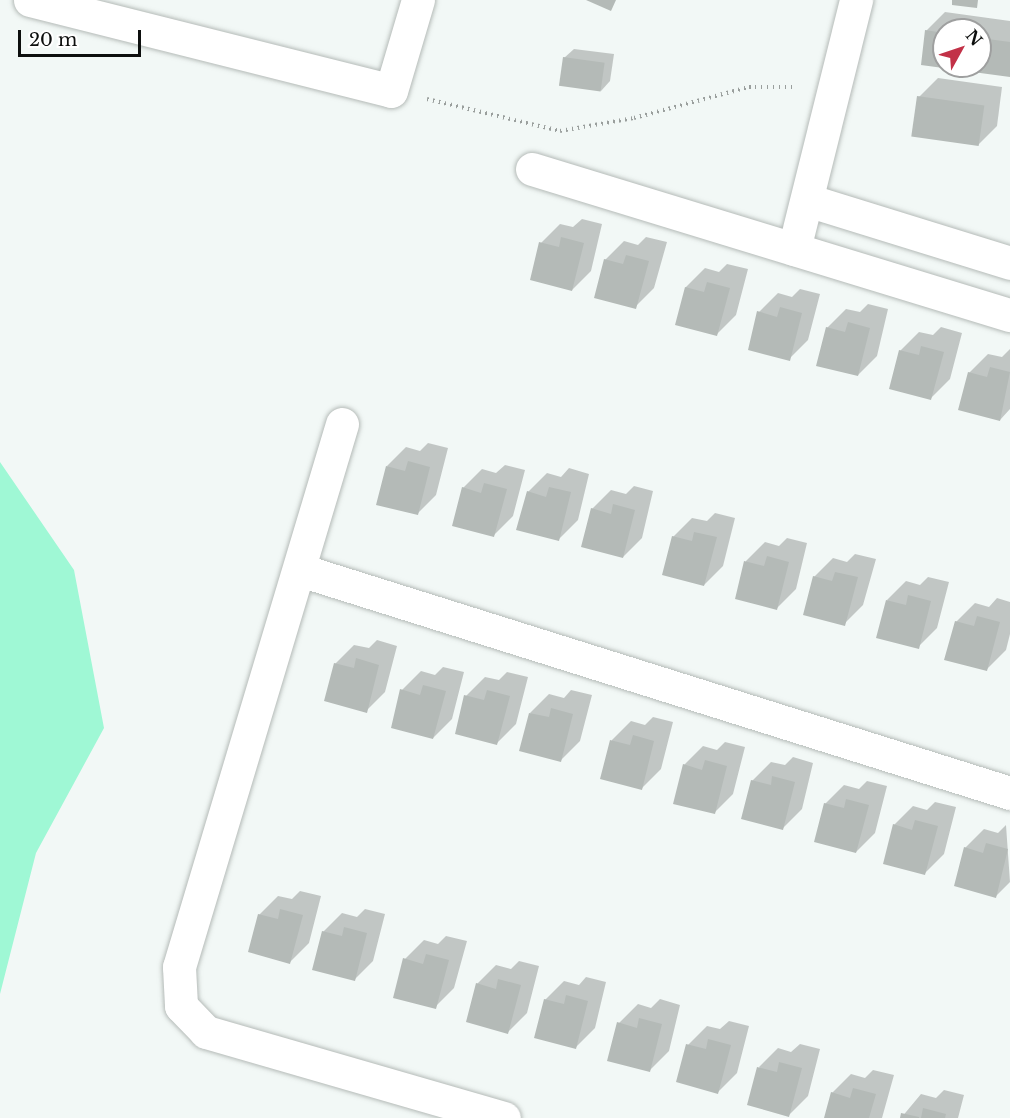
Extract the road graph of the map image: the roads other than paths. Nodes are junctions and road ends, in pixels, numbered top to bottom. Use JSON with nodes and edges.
{"nodes":[{"id":1,"x":30,"y":0,"type":"edge"},
{"id":2,"x":418,"y":0,"type":"edge"},
{"id":3,"x":856,"y":0,"type":"edge"},
{"id":4,"x":532,"y":170,"type":"dead end"},
{"id":5,"x":807,"y":200,"type":"junction"},
{"id":6,"x":795,"y":249,"type":"junction"},
{"id":7,"x":1010,"y":263,"type":"edge"},
{"id":8,"x":1010,"y":315,"type":"edge"},
{"id":9,"x":342,"y":424,"type":"dead end"},
{"id":10,"x":300,"y":570,"type":"junction"},
{"id":11,"x":1010,"y":794,"type":"edge"},
{"id":12,"x":504,"y":1118,"type":"edge"}],
"edges":[{"from":1,"to":2,"type":"street"},
{"from":3,"to":5,"type":"street"},
{"from":4,"to":6,"type":"street"},
{"from":5,"to":6,"type":"street"},
{"from":5,"to":7,"type":"street"},
{"from":6,"to":8,"type":"street"},
{"from":9,"to":10,"type":"street"},
{"from":10,"to":11,"type":"street"},
{"from":10,"to":12,"type":"street"}]}
